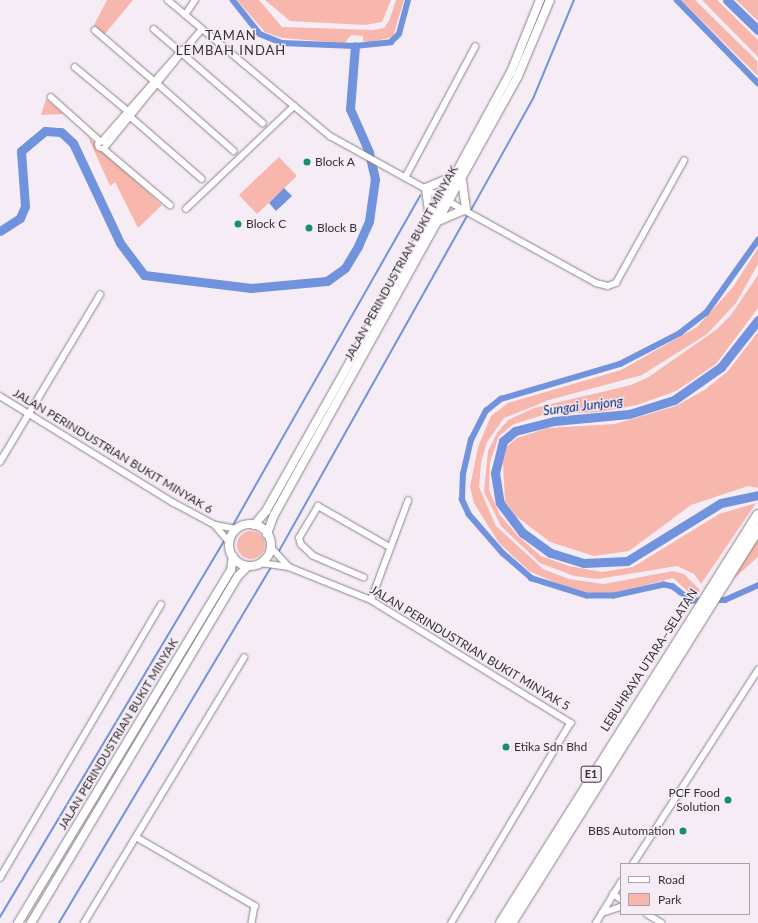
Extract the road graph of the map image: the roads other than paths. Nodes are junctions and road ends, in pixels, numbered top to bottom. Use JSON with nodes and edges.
{"nodes":[{"id":1,"x":168,"y":0,"type":"edge"},
{"id":2,"x":540,"y":0,"type":"edge"},
{"id":3,"x":550,"y":0,"type":"edge"},
{"id":4,"x":192,"y":1,"type":"edge"},
{"id":5,"x":186,"y":15,"type":"junction"},
{"id":6,"x":154,"y":29,"type":"dead end"},
{"id":7,"x":202,"y":29,"type":"junction"},
{"id":8,"x":94,"y":30,"type":"dead end"},
{"id":9,"x":187,"y":47,"type":"dead end"},
{"id":10,"x":475,"y":47,"type":"dead end"},
{"id":11,"x":182,"y":53,"type":"junction"},
{"id":12,"x":74,"y":67,"type":"dead end"},
{"id":13,"x":156,"y":82,"type":"junction"},
{"id":14,"x":51,"y":97,"type":"dead end"},
{"id":15,"x":294,"y":106,"type":"junction"},
{"id":16,"x":129,"y":114,"type":"junction"},
{"id":17,"x":263,"y":123,"type":"dead end"},
{"id":18,"x":103,"y":144,"type":"junction"},
{"id":19,"x":234,"y":151,"type":"dead end"},
{"id":20,"x":684,"y":161,"type":"dead end"},
{"id":21,"x":405,"y":178,"type":"junction"},
{"id":22,"x":458,"y":178,"type":"junction"},
{"id":23,"x":202,"y":179,"type":"dead end"},
{"id":24,"x":426,"y":188,"type":"junction"},
{"id":25,"x":446,"y":198,"type":"junction"},
{"id":26,"x":170,"y":205,"type":"dead end"},
{"id":27,"x":186,"y":209,"type":"dead end"},
{"id":28,"x":469,"y":211,"type":"junction"},
{"id":29,"x":434,"y":219,"type":"junction"},
{"id":30,"x":100,"y":295,"type":"dead end"},
{"id":31,"x":0,"y":396,"type":"edge"},
{"id":32,"x":29,"y":413,"type":"junction"},
{"id":33,"x":0,"y":462,"type":"edge"},
{"id":34,"x":408,"y":501,"type":"dead end"},
{"id":35,"x":758,"y":515,"type":"edge"},
{"id":36,"x":215,"y":525,"type":"junction"},
{"id":37,"x":254,"y":525,"type":"junction"},
{"id":38,"x":235,"y":529,"type":"junction"},
{"id":39,"x":758,"y":530,"type":"edge"},
{"id":40,"x":267,"y":534,"type":"junction"},
{"id":41,"x":226,"y":539,"type":"junction"},
{"id":42,"x":390,"y":547,"type":"junction"},
{"id":43,"x":273,"y":550,"type":"junction"},
{"id":44,"x":233,"y":556,"type":"junction"},
{"id":45,"x":264,"y":563,"type":"junction"},
{"id":46,"x":248,"y":566,"type":"junction"},
{"id":47,"x":289,"y":567,"type":"junction"},
{"id":48,"x":364,"y":578,"type":"dead end"},
{"id":49,"x":371,"y":600,"type":"junction"},
{"id":50,"x":161,"y":605,"type":"dead end"},
{"id":51,"x":688,"y":630,"type":"junction"},
{"id":52,"x":244,"y":658,"type":"dead end"},
{"id":53,"x":758,"y":670,"type":"edge"},
{"id":54,"x":136,"y":837,"type":"junction"},
{"id":55,"x":634,"y":863,"type":"edge"},
{"id":56,"x":0,"y":878,"type":"edge"},
{"id":57,"x":620,"y":884,"type":"edge"},
{"id":58,"x":613,"y":894,"type":"junction"},
{"id":59,"x":620,"y":898,"type":"edge"},
{"id":60,"x":620,"y":907,"type":"edge"},
{"id":61,"x":602,"y":913,"type":"junction"},
{"id":62,"x":649,"y":915,"type":"edge"},
{"id":63,"x":18,"y":923,"type":"edge"},
{"id":64,"x":31,"y":923,"type":"edge"},
{"id":65,"x":84,"y":923,"type":"edge"},
{"id":66,"x":252,"y":923,"type":"edge"},
{"id":67,"x":452,"y":923,"type":"edge"},
{"id":68,"x":501,"y":923,"type":"edge"},
{"id":69,"x":511,"y":923,"type":"edge"},
{"id":70,"x":596,"y":923,"type":"edge"},
{"id":71,"x":662,"y":923,"type":"edge"}],
"edges":[{"from":1,"to":5,"type":"street"},
{"from":2,"to":22,"type":"main road","name":"JALAN PERINDUSTRIAN BUKIT MINYAK"},
{"from":3,"to":22,"type":"main road","name":"JALAN PERINDUSTRIAN BUKIT MINYAK"},
{"from":4,"to":5,"type":"street"},
{"from":5,"to":7,"type":"street"},
{"from":6,"to":11,"type":"street"},
{"from":7,"to":9,"type":"street"},
{"from":7,"to":15,"type":"street"},
{"from":8,"to":13,"type":"street"},
{"from":10,"to":21,"type":"street"},
{"from":11,"to":13,"type":"street"},
{"from":11,"to":17,"type":"street"},
{"from":12,"to":16,"type":"street"},
{"from":13,"to":16,"type":"street"},
{"from":13,"to":19,"type":"street"},
{"from":14,"to":18,"type":"street"},
{"from":15,"to":21,"type":"street"},
{"from":15,"to":27,"type":"street"},
{"from":16,"to":18,"type":"street"},
{"from":16,"to":23,"type":"street"},
{"from":18,"to":26,"type":"street"},
{"from":20,"to":28,"type":"street"},
{"from":21,"to":24,"type":"street"},
{"from":22,"to":24,"type":"main road"},
{"from":22,"to":25,"type":"main road","name":"JALAN PERINDUSTRIAN BUKIT MINYAK"},
{"from":22,"to":28,"type":"main road"},
{"from":24,"to":25,"type":"street"},
{"from":24,"to":29,"type":"main road"},
{"from":25,"to":28,"type":"street"},
{"from":25,"to":29,"type":"main road","name":"JALAN PERINDUSTRIAN BUKIT MINYAK"},
{"from":28,"to":29,"type":"main road"},
{"from":29,"to":37,"type":"main road","name":"JALAN PERINDUSTRIAN BUKIT MINYAK"},
{"from":29,"to":40,"type":"main road","name":"JALAN PERINDUSTRIAN BUKIT MINYAK"},
{"from":30,"to":32,"type":"street"},
{"from":31,"to":32,"type":"street","name":"JALAN PERINDUSTRIAN BUKIT MINYAK 6"},
{"from":32,"to":33,"type":"street"},
{"from":32,"to":36,"type":"street","name":"JALAN PERINDUSTRIAN BUKIT MINYAK 6"},
{"from":34,"to":42,"type":"street"},
{"from":35,"to":51,"type":"highway","name":"LEBUHRAYA UTARA–SELATAN","number":"E1"},
{"from":36,"to":38,"type":"street"},
{"from":36,"to":41,"type":"street"},
{"from":37,"to":38,"type":"main road"},
{"from":37,"to":40,"type":"main road"},
{"from":38,"to":41,"type":"main road"},
{"from":39,"to":51,"type":"highway","name":"LEBUHRAYA UTARA–SELATAN","number":"E1"},
{"from":40,"to":43,"type":"main road"},
{"from":41,"to":44,"type":"main road"},
{"from":42,"to":48,"type":"street"},
{"from":42,"to":49,"type":"street"},
{"from":43,"to":45,"type":"main road"},
{"from":43,"to":47,"type":"street"},
{"from":44,"to":46,"type":"main road"},
{"from":44,"to":63,"type":"main road","name":"JALAN PERINDUSTRIAN BUKIT MINYAK"},
{"from":45,"to":46,"type":"main road"},
{"from":45,"to":47,"type":"street"},
{"from":46,"to":64,"type":"main road","name":"JALAN PERINDUSTRIAN BUKIT MINYAK"},
{"from":47,"to":49,"type":"street","name":"JALAN PERINDUSTRIAN BUKIT MINYAK 5"},
{"from":49,"to":67,"type":"street","name":"JALAN PERINDUSTRIAN BUKIT MINYAK 5"},
{"from":50,"to":56,"type":"street"},
{"from":51,"to":68,"type":"highway","name":"LEBUHRAYA UTARA–SELATAN","number":"E1"},
{"from":51,"to":69,"type":"highway","name":"LEBUHRAYA UTARA–SELATAN","number":"E1"},
{"from":52,"to":54,"type":"street"},
{"from":53,"to":55,"type":"street"},
{"from":54,"to":65,"type":"street"},
{"from":54,"to":66,"type":"street"},
{"from":57,"to":58,"type":"street"},
{"from":58,"to":59,"type":"street"},
{"from":58,"to":61,"type":"street"},
{"from":60,"to":61,"type":"street"},
{"from":61,"to":70,"type":"street"},
{"from":62,"to":71,"type":"street"}]}
